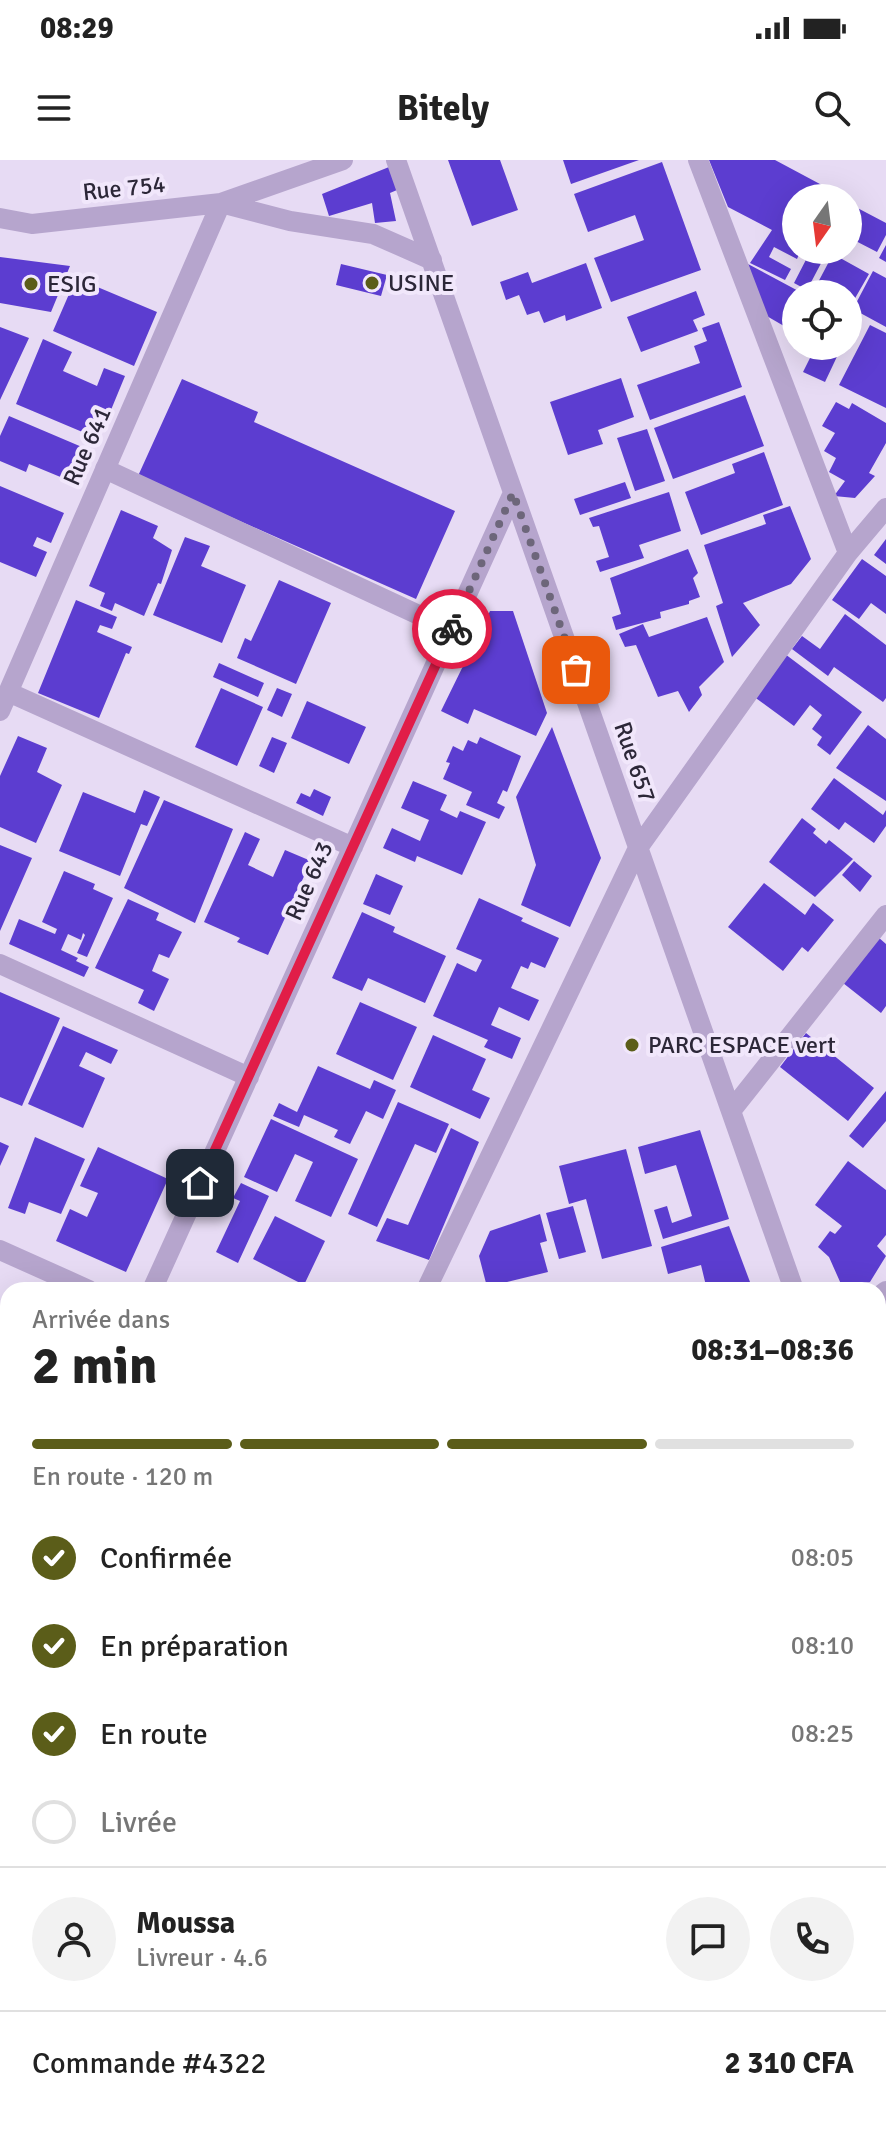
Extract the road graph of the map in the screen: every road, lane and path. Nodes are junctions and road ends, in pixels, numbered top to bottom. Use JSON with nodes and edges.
{"nodes":[{"id":1,"x":343,"y":160,"type":"edge"},
{"id":2,"x":396,"y":160,"type":"edge"},
{"id":3,"x":698,"y":160,"type":"edge"},
{"id":4,"x":221,"y":203,"type":"junction"},
{"id":5,"x":0,"y":218,"type":"edge"},
{"id":6,"x":432,"y":260,"type":"junction"},
{"id":7,"x":105,"y":469,"type":"junction"},
{"id":8,"x":513,"y":493,"type":"junction"},
{"id":9,"x":886,"y":508,"type":"edge"},
{"id":10,"x":848,"y":553,"type":"junction"},
{"id":11,"x":451,"y":630,"type":"junction"},
{"id":12,"x":4,"y":701,"type":"edge"},
{"id":13,"x":353,"y":847,"type":"junction"},
{"id":14,"x":638,"y":848,"type":"junction"},
{"id":15,"x":886,"y":915,"type":"edge"},
{"id":16,"x":0,"y":964,"type":"edge"},
{"id":17,"x":249,"y":1077,"type":"junction"},
{"id":18,"x":731,"y":1111,"type":"junction"},
{"id":19,"x":0,"y":1250,"type":"edge"},
{"id":20,"x":71,"y":1282,"type":"edge"},
{"id":21,"x":156,"y":1282,"type":"edge"},
{"id":22,"x":430,"y":1282,"type":"edge"},
{"id":23,"x":791,"y":1282,"type":"edge"}],
"edges":[{"from":1,"to":4,"type":"street","name":"Rue 754"},
{"from":2,"to":6,"type":"street","name":"Rue 657"},
{"from":3,"to":10,"type":"street"},
{"from":4,"to":5,"type":"street","name":"Rue 754"},
{"from":4,"to":6,"type":"street"},
{"from":4,"to":7,"type":"street","name":"Rue 641"},
{"from":6,"to":8,"type":"street","name":"Rue 657"},
{"from":7,"to":11,"type":"street"},
{"from":7,"to":12,"type":"street","name":"Rue 641"},
{"from":8,"to":11,"type":"street","name":"Rue 643"},
{"from":8,"to":14,"type":"street","name":"Rue 657"},
{"from":9,"to":10,"type":"street"},
{"from":10,"to":14,"type":"street"},
{"from":11,"to":13,"type":"street","name":"Rue 643"},
{"from":12,"to":13,"type":"street"},
{"from":13,"to":17,"type":"street","name":"Rue 643"},
{"from":14,"to":18,"type":"street","name":"Rue 657"},
{"from":14,"to":22,"type":"street"},
{"from":15,"to":18,"type":"street"},
{"from":16,"to":17,"type":"street"},
{"from":17,"to":21,"type":"street","name":"Rue 643"},
{"from":18,"to":23,"type":"street","name":"Rue 657"},
{"from":19,"to":20,"type":"street"}]}
